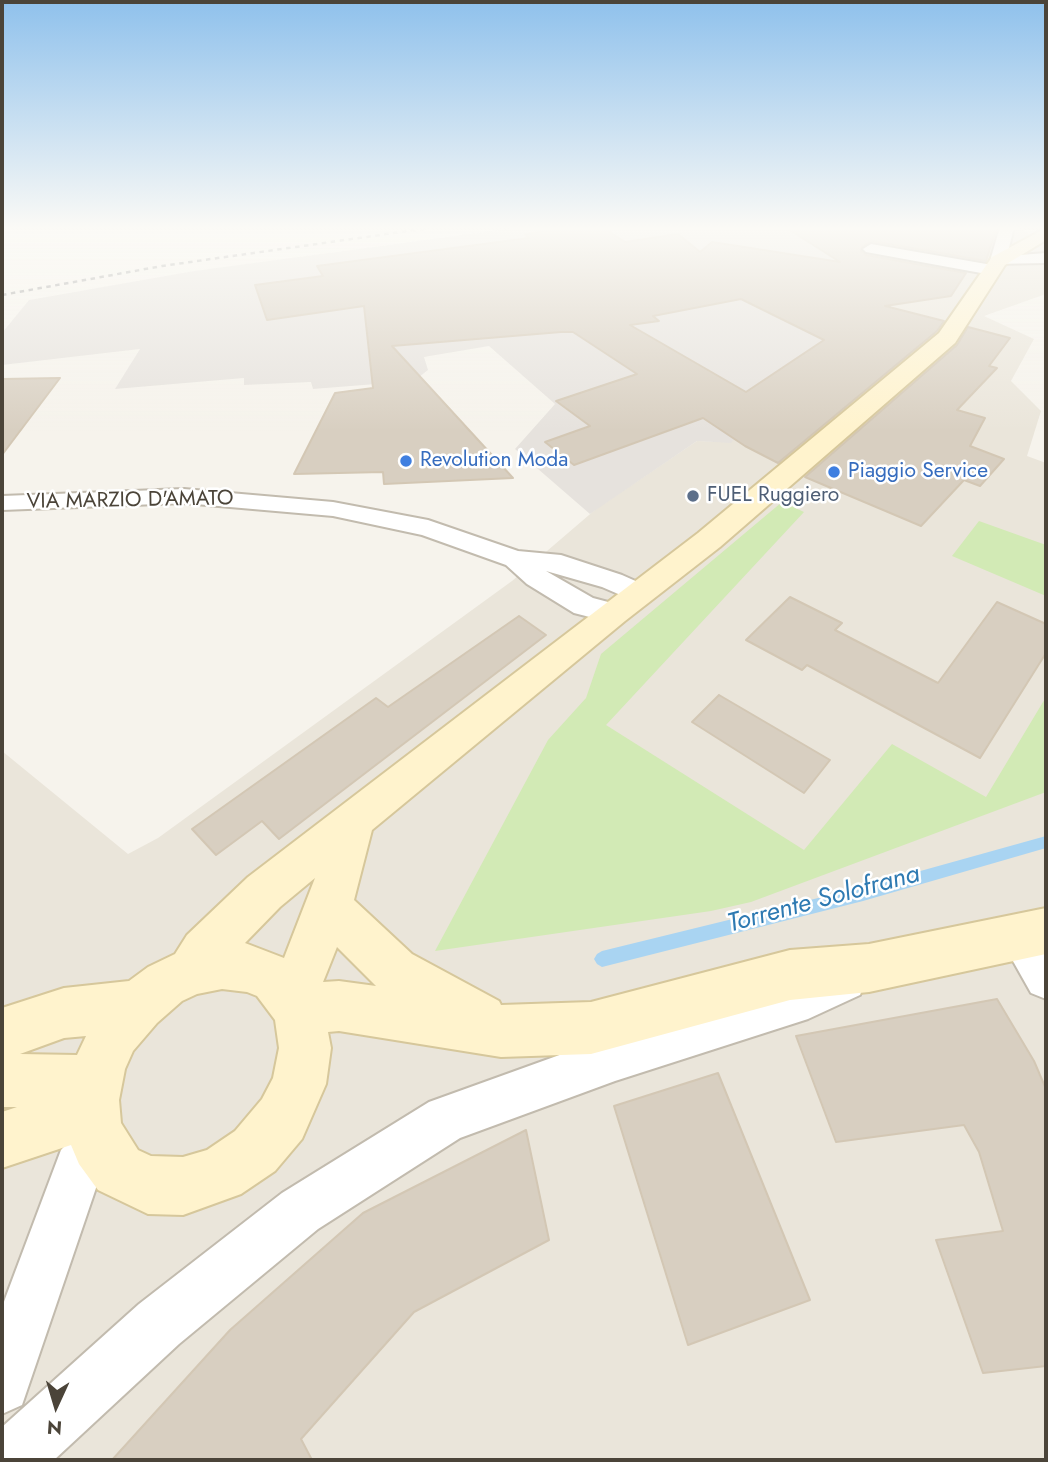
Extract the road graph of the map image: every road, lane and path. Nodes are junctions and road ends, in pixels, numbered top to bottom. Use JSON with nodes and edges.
{"nodes":[{"id":1,"x":976,"y":295,"type":"edge"},
{"id":2,"x":2,"y":503,"type":"edge"},
{"id":3,"x":515,"y":559,"type":"junction"},
{"id":4,"x":639,"y":594,"type":"junction"},
{"id":5,"x":613,"y":613,"type":"junction"},
{"id":6,"x":354,"y":820,"type":"junction"},
{"id":7,"x":329,"y":907,"type":"junction"},
{"id":8,"x":1033,"y":934,"type":"edge"},
{"id":9,"x":869,"y":968,"type":"junction"},
{"id":10,"x":192,"y":971,"type":"junction"},
{"id":11,"x":1046,"y":978,"type":"edge"},
{"id":12,"x":296,"y":1004,"type":"junction"},
{"id":13,"x":139,"y":1005,"type":"junction"},
{"id":14,"x":501,"y":1031,"type":"junction"},
{"id":15,"x":2,"y":1034,"type":"edge"},
{"id":16,"x":2,"y":1080,"type":"edge"},
{"id":17,"x":95,"y":1112,"type":"junction"},
{"id":18,"x":2,"y":1140,"type":"edge"},
{"id":19,"x":2,"y":1385,"type":"edge"},
{"id":20,"x":10,"y":1460,"type":"edge"}],
"edges":[{"from":1,"to":4,"type":"main road"},
{"from":2,"to":3,"type":"street","name":"VIA MARZIO D'AMATO"},
{"from":3,"to":4,"type":"street"},
{"from":3,"to":5,"type":"street","name":"VIA MARZIO D'AMATO"},
{"from":4,"to":5,"type":"main road"},
{"from":5,"to":6,"type":"main road"},
{"from":6,"to":7,"type":"main road"},
{"from":6,"to":10,"type":"main road"},
{"from":7,"to":12,"type":"main road"},
{"from":7,"to":14,"type":"main road"},
{"from":8,"to":9,"type":"main road"},
{"from":8,"to":11,"type":"street"},
{"from":9,"to":14,"type":"main road"},
{"from":9,"to":20,"type":"street"},
{"from":10,"to":12,"type":"main road"},
{"from":10,"to":13,"type":"main road"},
{"from":12,"to":14,"type":"main road"},
{"from":12,"to":17,"type":"main road"},
{"from":13,"to":15,"type":"main road"},
{"from":13,"to":17,"type":"main road"},
{"from":16,"to":17,"type":"main road"},
{"from":17,"to":18,"type":"main road"},
{"from":17,"to":19,"type":"street"}]}
